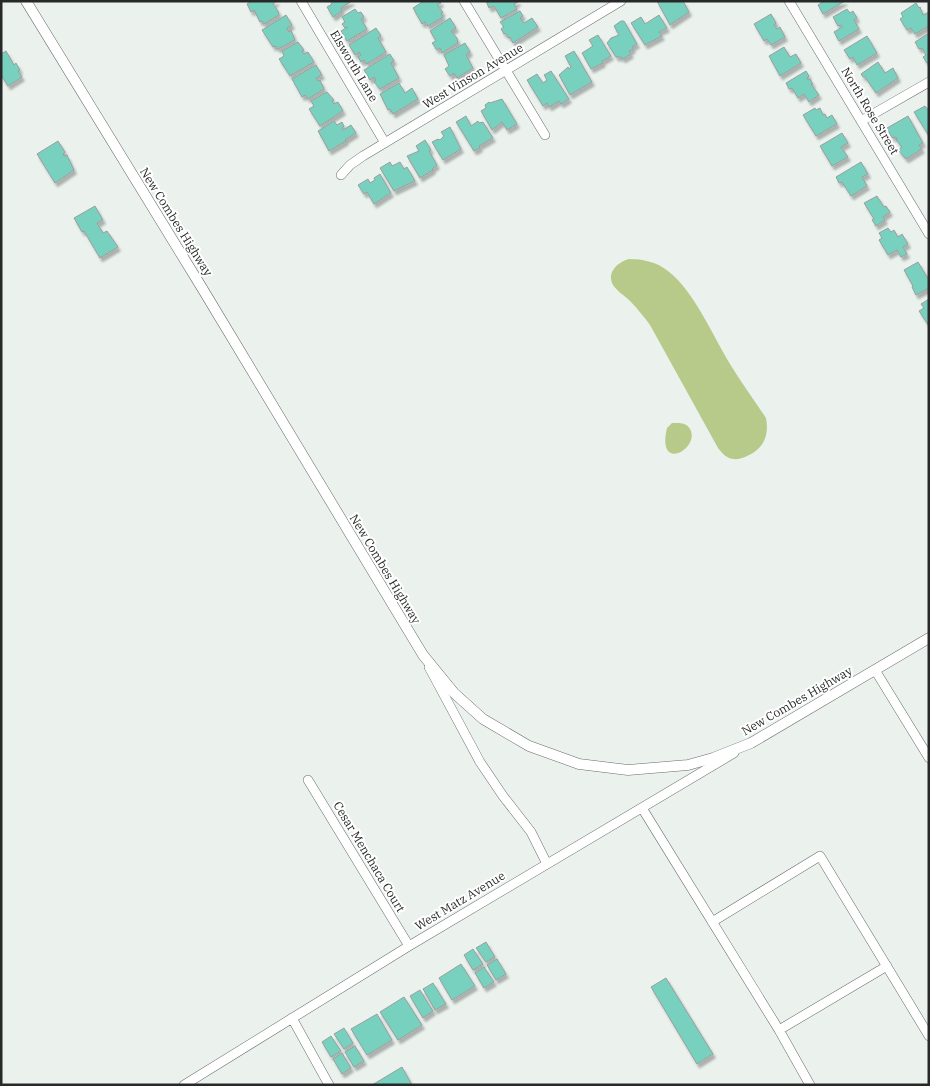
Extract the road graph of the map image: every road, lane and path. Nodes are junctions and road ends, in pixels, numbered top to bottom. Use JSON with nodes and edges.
{"nodes":[{"id":1,"x":26,"y":1,"type":"edge"},
{"id":2,"x":301,"y":1,"type":"edge"},
{"id":3,"x":464,"y":1,"type":"edge"},
{"id":4,"x":621,"y":1,"type":"edge"},
{"id":5,"x":789,"y":1,"type":"edge"},
{"id":6,"x":506,"y":70,"type":"junction"},
{"id":7,"x":929,"y":82,"type":"edge"},
{"id":8,"x":861,"y":121,"type":"junction"},
{"id":9,"x":545,"y":135,"type":"dead end"},
{"id":10,"x":385,"y":143,"type":"junction"},
{"id":11,"x":341,"y":175,"type":"dead end"},
{"id":12,"x":929,"y":234,"type":"edge"},
{"id":13,"x":929,"y":638,"type":"edge"},
{"id":14,"x":423,"y":655,"type":"junction"},
{"id":15,"x":876,"y":670,"type":"junction"},
{"id":16,"x":751,"y":743,"type":"junction"},
{"id":17,"x":929,"y":758,"type":"edge"},
{"id":18,"x":308,"y":780,"type":"dead end"},
{"id":19,"x":642,"y":808,"type":"junction"},
{"id":20,"x":547,"y":864,"type":"junction"},
{"id":21,"x":712,"y":922,"type":"junction"},
{"id":22,"x":409,"y":946,"type":"junction"},
{"id":23,"x":887,"y":966,"type":"junction"},
{"id":24,"x":292,"y":1018,"type":"junction"},
{"id":25,"x":779,"y":1030,"type":"junction"},
{"id":26,"x":929,"y":1036,"type":"edge"},
{"id":27,"x":184,"y":1085,"type":"edge"},
{"id":28,"x":329,"y":1085,"type":"edge"},
{"id":29,"x":810,"y":1085,"type":"edge"}],
"edges":[{"from":1,"to":14,"type":"street","name":"New Combes Highway"},
{"from":2,"to":10,"type":"street","name":"Elsworth Lane"},
{"from":3,"to":6,"type":"street"},
{"from":4,"to":6,"type":"street","name":"West Vinson Avenue"},
{"from":5,"to":8,"type":"street","name":"North Rose Street"},
{"from":6,"to":9,"type":"street"},
{"from":6,"to":10,"type":"street","name":"West Vinson Avenue"},
{"from":7,"to":8,"type":"street"},
{"from":8,"to":12,"type":"street","name":"North Rose Street"},
{"from":10,"to":11,"type":"street","name":"West Vinson Avenue"},
{"from":13,"to":15,"type":"street","name":"New Combes Highway"},
{"from":14,"to":16,"type":"street","name":"New Combes Highway"},
{"from":14,"to":20,"type":"street"},
{"from":15,"to":16,"type":"street","name":"New Combes Highway"},
{"from":15,"to":17,"type":"street"},
{"from":16,"to":19,"type":"street","name":"West Matz Avenue"},
{"from":18,"to":22,"type":"street","name":"Cesar Menchaca Court"},
{"from":19,"to":20,"type":"street","name":"West Matz Avenue"},
{"from":19,"to":21,"type":"street"},
{"from":20,"to":22,"type":"street","name":"West Matz Avenue"},
{"from":21,"to":23,"type":"street"},
{"from":21,"to":25,"type":"street"},
{"from":22,"to":24,"type":"street","name":"West Matz Avenue"},
{"from":23,"to":25,"type":"street"},
{"from":23,"to":26,"type":"street"},
{"from":24,"to":27,"type":"street","name":"West Matz Avenue"},
{"from":24,"to":28,"type":"street"},
{"from":25,"to":29,"type":"street"}]}
